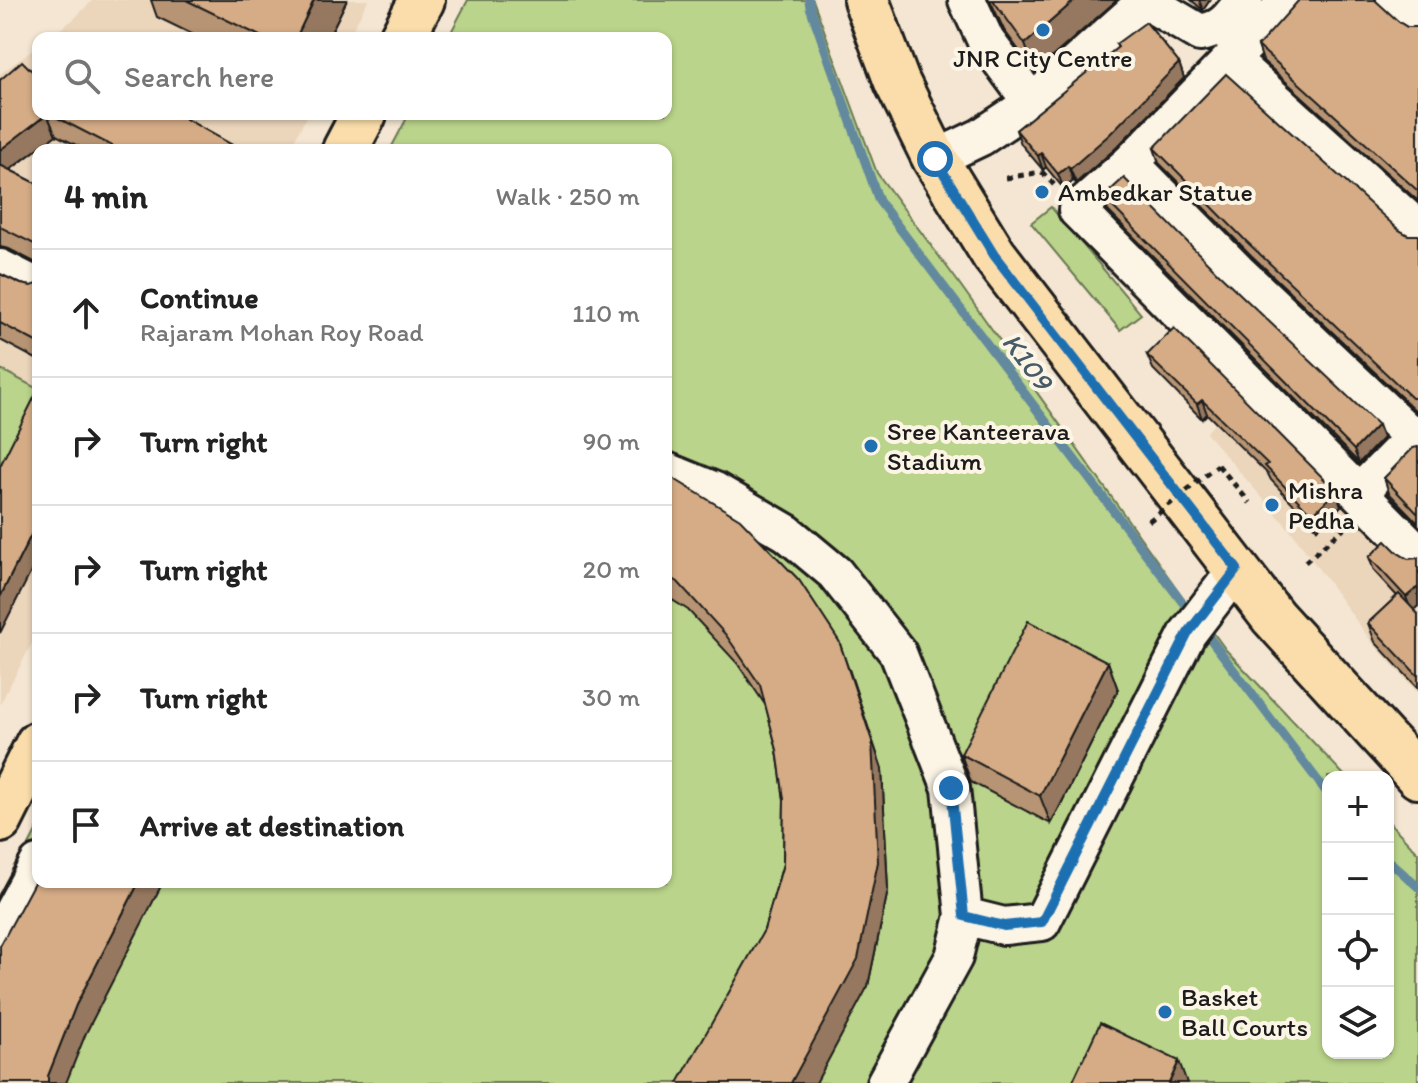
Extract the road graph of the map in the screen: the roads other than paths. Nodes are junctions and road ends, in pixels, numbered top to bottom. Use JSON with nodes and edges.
{"nodes":[{"id":1,"x":422,"y":0,"type":"edge"},
{"id":2,"x":866,"y":0,"type":"edge"},
{"id":3,"x":967,"y":0,"type":"edge"},
{"id":4,"x":1244,"y":0,"type":"edge"},
{"id":5,"x":1289,"y":0,"type":"edge"},
{"id":6,"x":1395,"y":0,"type":"edge"},
{"id":7,"x":1418,"y":21,"type":"edge"},
{"id":8,"x":405,"y":32,"type":"edge"},
{"id":9,"x":1231,"y":60,"type":"junction"},
{"id":10,"x":1032,"y":103,"type":"junction"},
{"id":11,"x":361,"y":120,"type":"edge"},
{"id":12,"x":348,"y":144,"type":"edge"},
{"id":13,"x":935,"y":159,"type":"junction"},
{"id":14,"x":1130,"y":163,"type":"junction"},
{"id":15,"x":1418,"y":229,"type":"edge"},
{"id":16,"x":0,"y":268,"type":"edge"},
{"id":17,"x":32,"y":284,"type":"edge"},
{"id":18,"x":1417,"y":437,"type":"edge"},
{"id":19,"x":672,"y":473,"type":"edge"},
{"id":20,"x":1365,"y":499,"type":"junction"},
{"id":21,"x":1418,"y":553,"type":"edge"},
{"id":22,"x":1237,"y":569,"type":"junction"},
{"id":23,"x":32,"y":756,"type":"edge"},
{"id":24,"x":1418,"y":776,"type":"edge"},
{"id":25,"x":0,"y":820,"type":"edge"},
{"id":26,"x":32,"y":875,"type":"edge"},
{"id":27,"x":964,"y":916,"type":"junction"},
{"id":28,"x":0,"y":935,"type":"edge"},
{"id":29,"x":885,"y":1083,"type":"edge"}],
"edges":[{"from":1,"to":8,"type":"main road"},
{"from":2,"to":13,"type":"main road"},
{"from":3,"to":10,"type":"street"},
{"from":4,"to":10,"type":"street"},
{"from":5,"to":9,"type":"street"},
{"from":6,"to":7,"type":"street"},
{"from":9,"to":14,"type":"street"},
{"from":9,"to":15,"type":"street"},
{"from":10,"to":13,"type":"street"},
{"from":11,"to":12,"type":"main road"},
{"from":13,"to":22,"type":"main road"},
{"from":14,"to":18,"type":"street"},
{"from":14,"to":20,"type":"street"},
{"from":16,"to":17,"type":"street"},
{"from":18,"to":20,"type":"street"},
{"from":19,"to":27,"type":"street"},
{"from":20,"to":21,"type":"street"},
{"from":22,"to":24,"type":"main road"},
{"from":22,"to":27,"type":"street"},
{"from":23,"to":25,"type":"main road"},
{"from":26,"to":28,"type":"street"},
{"from":27,"to":29,"type":"street"}]}
